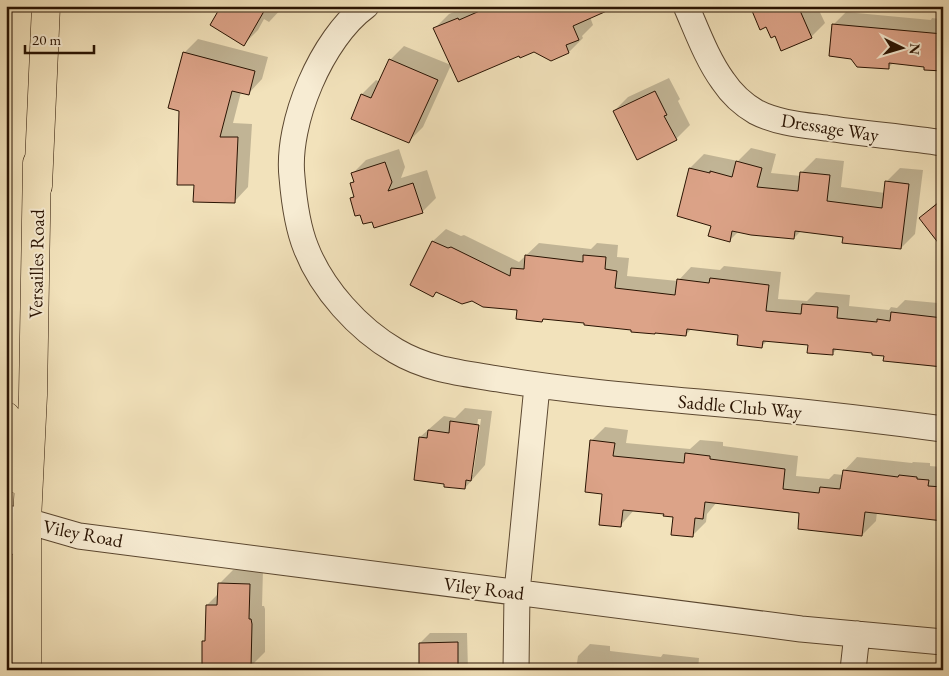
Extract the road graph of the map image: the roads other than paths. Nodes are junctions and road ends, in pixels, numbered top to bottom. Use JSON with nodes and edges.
{"nodes":[{"id":1,"x":35,"y":6,"type":"edge"},
{"id":2,"x":46,"y":6,"type":"edge"},
{"id":3,"x":366,"y":6,"type":"edge"},
{"id":4,"x":686,"y":6,"type":"edge"},
{"id":5,"x":943,"y":143,"type":"edge"},
{"id":6,"x":38,"y":186,"type":"junction"},
{"id":7,"x":537,"y":386,"type":"junction"},
{"id":8,"x":6,"y":416,"type":"edge"},
{"id":9,"x":943,"y":429,"type":"edge"},
{"id":10,"x":16,"y":530,"type":"edge"},
{"id":11,"x":517,"y":592,"type":"junction"},
{"id":12,"x":858,"y":634,"type":"junction"},
{"id":13,"x":943,"y":642,"type":"edge"},
{"id":14,"x":27,"y":670,"type":"edge"},
{"id":15,"x":516,"y":670,"type":"edge"},
{"id":16,"x":853,"y":670,"type":"edge"}],
"edges":[{"from":1,"to":6,"type":"main road","name":"Versailles Road"},
{"from":2,"to":6,"type":"main road"},
{"from":3,"to":7,"type":"street","name":"Saddle Club Way"},
{"from":4,"to":5,"type":"street","name":"Dressage Way"},
{"from":6,"to":10,"type":"main road","name":"Versailles Road"},
{"from":7,"to":9,"type":"street","name":"Saddle Club Way"},
{"from":7,"to":11,"type":"street"},
{"from":8,"to":10,"type":"main road","name":"Versailles Road"},
{"from":10,"to":11,"type":"street","name":"Viley Road"},
{"from":10,"to":14,"type":"main road","name":"Versailles Road"},
{"from":11,"to":12,"type":"street","name":"Viley Road"},
{"from":11,"to":15,"type":"street"},
{"from":12,"to":13,"type":"street","name":"Viley Road"},
{"from":12,"to":16,"type":"street"}]}
